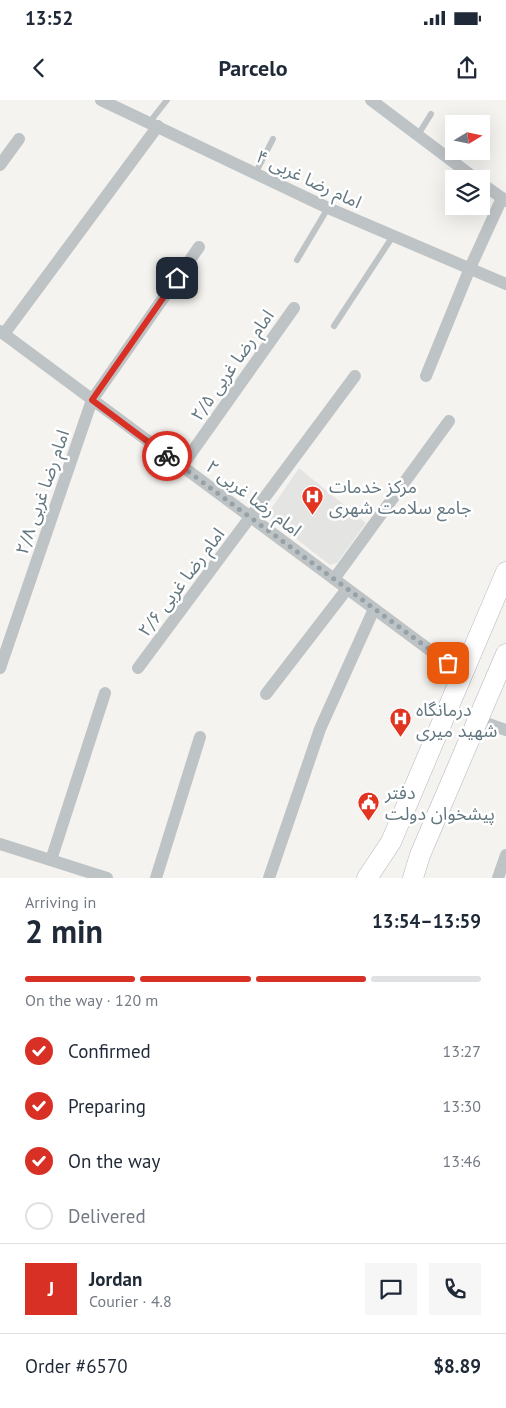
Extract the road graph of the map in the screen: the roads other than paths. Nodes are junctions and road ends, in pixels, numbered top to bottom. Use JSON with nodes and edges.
{"nodes":[{"id":1,"x":101,"y":100,"type":"edge"},
{"id":2,"x":167,"y":100,"type":"edge"},
{"id":3,"x":371,"y":100,"type":"edge"},
{"id":4,"x":431,"y":114,"type":"dead end"},
{"id":5,"x":153,"y":124,"type":"junction"},
{"id":6,"x":418,"y":136,"type":"junction"},
{"id":7,"x":19,"y":139,"type":"dead end"},
{"id":8,"x":273,"y":139,"type":"dead end"},
{"id":9,"x":0,"y":165,"type":"edge"},
{"id":10,"x":464,"y":170,"type":"edge"},
{"id":11,"x":255,"y":174,"type":"junction"},
{"id":12,"x":490,"y":189,"type":"edge"},
{"id":13,"x":504,"y":199,"type":"edge"},
{"id":14,"x":328,"y":208,"type":"junction"},
{"id":15,"x":393,"y":236,"type":"junction"},
{"id":16,"x":199,"y":248,"type":"dead end"},
{"id":17,"x":297,"y":260,"type":"dead end"},
{"id":18,"x":470,"y":268,"type":"junction"},
{"id":19,"x":506,"y":284,"type":"edge"},
{"id":20,"x":294,"y":308,"type":"dead end"},
{"id":21,"x":334,"y":326,"type":"dead end"},
{"id":22,"x":2,"y":333,"type":"edge"},
{"id":23,"x":355,"y":376,"type":"dead end"},
{"id":24,"x":426,"y":376,"type":"dead end"},
{"id":25,"x":92,"y":400,"type":"junction"},
{"id":26,"x":449,"y":421,"type":"dead end"},
{"id":27,"x":182,"y":466,"type":"junction"},
{"id":28,"x":251,"y":518,"type":"junction"},
{"id":29,"x":506,"y":572,"type":"edge"},
{"id":30,"x":334,"y":579,"type":"junction"},
{"id":31,"x":347,"y":589,"type":"junction"},
{"id":32,"x":374,"y":609,"type":"junction"},
{"id":33,"x":506,"y":654,"type":"edge"},
{"id":34,"x":0,"y":668,"type":"edge"},
{"id":35,"x":138,"y":668,"type":"dead end"},
{"id":36,"x":462,"y":674,"type":"junction"},
{"id":37,"x":105,"y":693,"type":"dead end"},
{"id":38,"x":266,"y":694,"type":"dead end"},
{"id":39,"x":477,"y":720,"type":"junction"},
{"id":40,"x":506,"y":730,"type":"edge"},
{"id":41,"x":200,"y":737,"type":"dead end"},
{"id":42,"x":0,"y":844,"type":"edge"},
{"id":43,"x":506,"y":855,"type":"edge"},
{"id":44,"x":51,"y":860,"type":"junction"},
{"id":45,"x":107,"y":878,"type":"edge"},
{"id":46,"x":156,"y":878,"type":"edge"},
{"id":47,"x":269,"y":878,"type":"edge"},
{"id":48,"x":368,"y":878,"type":"edge"},
{"id":49,"x":413,"y":878,"type":"edge"},
{"id":50,"x":498,"y":878,"type":"edge"}],
"edges":[{"from":1,"to":5,"type":"street","name":"امام رضا غربی ۴"},
{"from":2,"to":5,"type":"lane"},
{"from":3,"to":6,"type":"street"},
{"from":4,"to":6,"type":"lane"},
{"from":5,"to":11,"type":"street","name":"امام رضا غربی ۴"},
{"from":5,"to":22,"type":"street"},
{"from":6,"to":10,"type":"street"},
{"from":7,"to":9,"type":"street"},
{"from":8,"to":11,"type":"lane"},
{"from":11,"to":14,"type":"street","name":"امام رضا غربی ۴"},
{"from":12,"to":13,"type":"street"},
{"from":13,"to":18,"type":"street"},
{"from":14,"to":15,"type":"street","name":"امام رضا غربی ۴"},
{"from":14,"to":17,"type":"lane"},
{"from":15,"to":18,"type":"street","name":"امام رضا غربی ۴"},
{"from":15,"to":21,"type":"lane"},
{"from":16,"to":25,"type":"street","name":"امام رضا غربی ۲/۸"},
{"from":18,"to":19,"type":"street","name":"امام رضا غربی ۴"},
{"from":18,"to":24,"type":"street"},
{"from":20,"to":27,"type":"street","name":"امام رضا غربی ۲/۵"},
{"from":22,"to":25,"type":"street","name":"امام رضا غربی ۲"},
{"from":23,"to":28,"type":"street","name":"امام رضا غربی ۲/۶"},
{"from":25,"to":27,"type":"street","name":"امام رضا غربی ۲"},
{"from":25,"to":34,"type":"street","name":"امام رضا غربی ۲/۸"},
{"from":26,"to":30,"type":"street"},
{"from":27,"to":28,"type":"street","name":"امام رضا غربی ۲"},
{"from":28,"to":30,"type":"street","name":"امام رضا غربی ۲"},
{"from":28,"to":35,"type":"street","name":"امام رضا غربی ۲/۶"},
{"from":29,"to":36,"type":"main road"},
{"from":30,"to":31,"type":"street","name":"امام رضا غربی ۲"},
{"from":31,"to":32,"type":"street","name":"امام رضا غربی ۲"},
{"from":31,"to":38,"type":"street"},
{"from":32,"to":36,"type":"street","name":"امام رضا غربی ۲"},
{"from":32,"to":47,"type":"street"},
{"from":33,"to":39,"type":"main road"},
{"from":36,"to":48,"type":"main road"},
{"from":37,"to":44,"type":"street"},
{"from":39,"to":40,"type":"street"},
{"from":39,"to":49,"type":"main road"},
{"from":41,"to":46,"type":"street"},
{"from":42,"to":44,"type":"street"},
{"from":43,"to":50,"type":"street"},
{"from":44,"to":45,"type":"street"}]}
